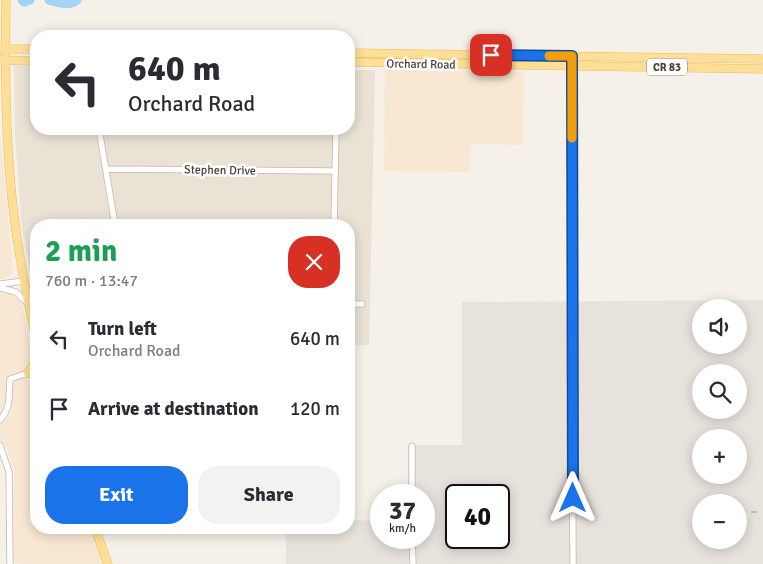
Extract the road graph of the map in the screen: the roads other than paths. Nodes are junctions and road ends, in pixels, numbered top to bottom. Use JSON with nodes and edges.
{"nodes":[{"id":1,"x":6,"y":3,"type":"edge"},
{"id":2,"x":3,"y":49,"type":"edge"},
{"id":3,"x":30,"y":49,"type":"edge"},
{"id":4,"x":355,"y":53,"type":"edge"},
{"id":5,"x":572,"y":56,"type":"junction"},
{"id":6,"x":763,"y":59,"type":"edge"},
{"id":7,"x":3,"y":60,"type":"edge"},
{"id":8,"x":30,"y":60,"type":"edge"},
{"id":9,"x":355,"y":62,"type":"edge"},
{"id":10,"x":572,"y":66,"type":"junction"},
{"id":11,"x":763,"y":68,"type":"edge"},
{"id":12,"x":100,"y":135,"type":"edge"},
{"id":13,"x":336,"y":135,"type":"edge"},
{"id":14,"x":106,"y":169,"type":"junction"},
{"id":15,"x":335,"y":171,"type":"junction"},
{"id":16,"x":114,"y":219,"type":"edge"},
{"id":17,"x":334,"y":219,"type":"edge"},
{"id":18,"x":25,"y":281,"type":"junction"},
{"id":19,"x":0,"y":286,"type":"edge"},
{"id":20,"x":355,"y":304,"type":"edge"},
{"id":21,"x":362,"y":304,"type":"dead end"},
{"id":22,"x":29,"y":305,"type":"junction"},
{"id":23,"x":30,"y":310,"type":"edge"},
{"id":24,"x":30,"y":369,"type":"edge"},
{"id":25,"x":28,"y":373,"type":"joint"},
{"id":26,"x":0,"y":420,"type":"edge"},
{"id":27,"x":0,"y":445,"type":"edge"},
{"id":28,"x":412,"y":446,"type":"dead end"},
{"id":29,"x":412,"y":484,"type":"edge"},
{"id":30,"x":97,"y":534,"type":"edge"},
{"id":31,"x":412,"y":549,"type":"edge"},
{"id":32,"x":10,"y":564,"type":"edge"},
{"id":33,"x":108,"y":564,"type":"edge"},
{"id":34,"x":412,"y":564,"type":"edge"},
{"id":35,"x":573,"y":564,"type":"edge"}],
"edges":[{"from":1,"to":2,"type":"main road"},
{"from":2,"to":3,"type":"main road"},
{"from":2,"to":7,"type":"main road"},
{"from":4,"to":5,"type":"main road","name":"Orchard Road","number":"CR 83"},
{"from":5,"to":6,"type":"main road","name":"Orchard Road","number":"CR 83"},
{"from":5,"to":10,"type":"street"},
{"from":7,"to":8,"type":"main road"},
{"from":7,"to":18,"type":"main road"},
{"from":9,"to":10,"type":"main road","name":"Orchard Road","number":"CR 83"},
{"from":10,"to":11,"type":"main road","name":"Orchard Road","number":"CR 83"},
{"from":10,"to":35,"type":"street"},
{"from":12,"to":14,"type":"street"},
{"from":13,"to":15,"type":"street"},
{"from":14,"to":15,"type":"street","name":"Stephen Drive"},
{"from":14,"to":16,"type":"street"},
{"from":15,"to":17,"type":"street"},
{"from":18,"to":19,"type":"street"},
{"from":18,"to":22,"type":"main road"},
{"from":19,"to":22,"type":"street"},
{"from":20,"to":21,"type":"street"},
{"from":22,"to":23,"type":"main road"},
{"from":24,"to":25,"type":"main road"},
{"from":25,"to":26,"type":"street"},
{"from":27,"to":32,"type":"street"},
{"from":28,"to":29,"type":"street"},
{"from":30,"to":33,"type":"main road"},
{"from":31,"to":34,"type":"street"}]}
